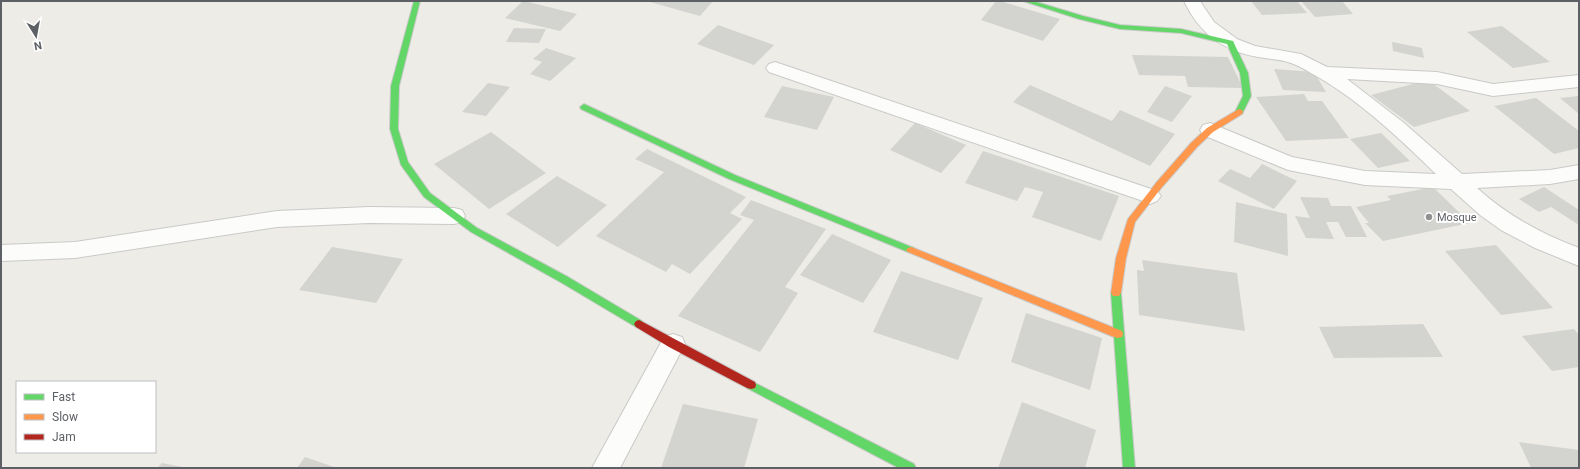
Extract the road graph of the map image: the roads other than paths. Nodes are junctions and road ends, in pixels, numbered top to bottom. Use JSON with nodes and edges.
{"nodes":[{"id":1,"x":417,"y":1,"type":"edge"},
{"id":2,"x":1026,"y":1,"type":"edge"},
{"id":3,"x":1192,"y":1,"type":"edge"},
{"id":4,"x":1230,"y":43,"type":"junction"},
{"id":5,"x":775,"y":68,"type":"dead end"},
{"id":6,"x":1322,"y":72,"type":"junction"},
{"id":7,"x":1579,"y":81,"type":"edge"},
{"id":8,"x":584,"y":107,"type":"dead end"},
{"id":9,"x":1210,"y":130,"type":"junction"},
{"id":10,"x":1579,"y":172,"type":"edge"},
{"id":11,"x":1458,"y":182,"type":"junction"},
{"id":12,"x":1150,"y":196,"type":"junction"},
{"id":13,"x":454,"y":216,"type":"junction"},
{"id":14,"x":1,"y":254,"type":"edge"},
{"id":15,"x":1579,"y":257,"type":"edge"},
{"id":16,"x":1118,"y":334,"type":"junction"},
{"id":17,"x":673,"y":344,"type":"junction"},
{"id":18,"x":606,"y":468,"type":"edge"},
{"id":19,"x":910,"y":468,"type":"edge"},
{"id":20,"x":1129,"y":468,"type":"edge"}],
"edges":[{"from":1,"to":13,"type":"street"},
{"from":2,"to":4,"type":"street"},
{"from":3,"to":4,"type":"street"},
{"from":4,"to":6,"type":"street"},
{"from":4,"to":9,"type":"street"},
{"from":5,"to":12,"type":"street"},
{"from":6,"to":7,"type":"street"},
{"from":6,"to":11,"type":"street"},
{"from":8,"to":16,"type":"street"},
{"from":9,"to":11,"type":"street"},
{"from":9,"to":12,"type":"street"},
{"from":10,"to":11,"type":"street"},
{"from":11,"to":15,"type":"street"},
{"from":12,"to":16,"type":"street"},
{"from":13,"to":14,"type":"street"},
{"from":13,"to":17,"type":"street"},
{"from":16,"to":20,"type":"street"},
{"from":17,"to":18,"type":"street"},
{"from":17,"to":19,"type":"street"}]}
